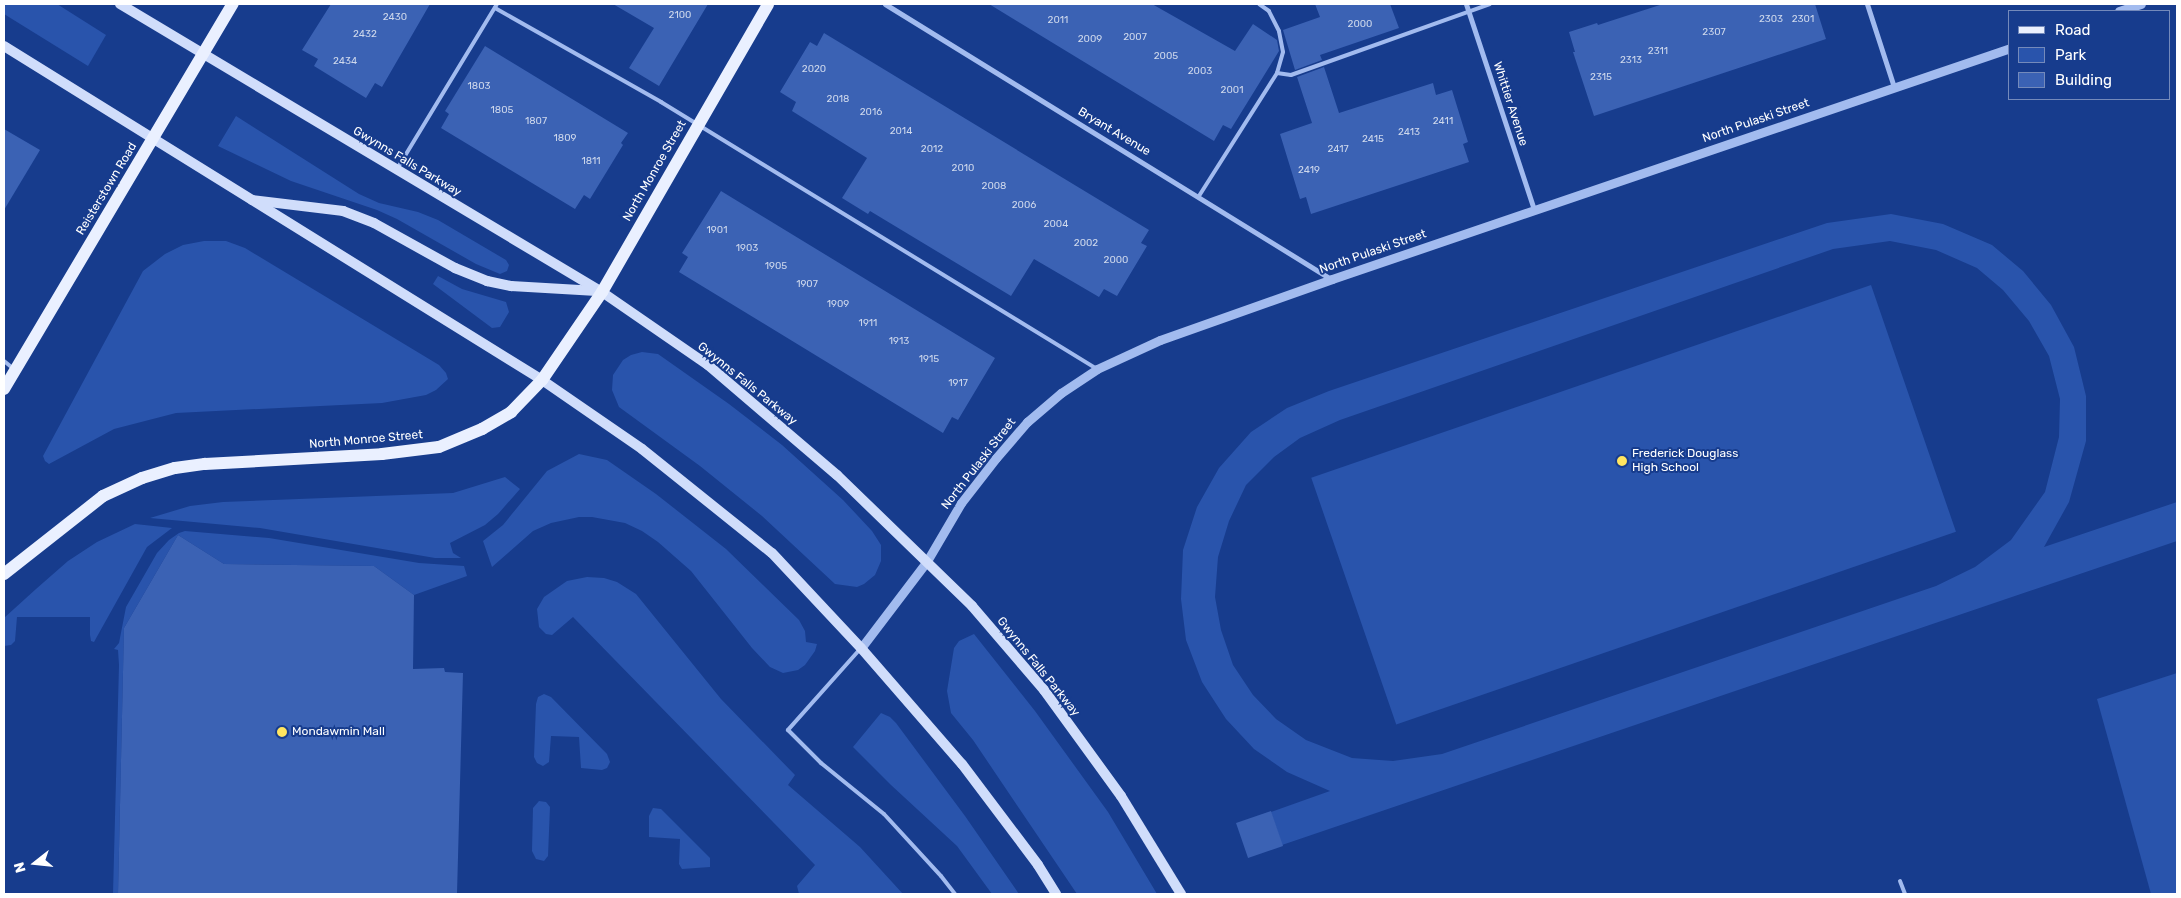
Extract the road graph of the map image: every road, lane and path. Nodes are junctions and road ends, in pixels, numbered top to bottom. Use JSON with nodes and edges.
{"nodes":[{"id":1,"x":120,"y":4,"type":"edge"},
{"id":2,"x":233,"y":4,"type":"edge"},
{"id":3,"x":768,"y":4,"type":"edge"},
{"id":4,"x":885,"y":4,"type":"edge"},
{"id":5,"x":1259,"y":4,"type":"edge"},
{"id":6,"x":1466,"y":4,"type":"edge"},
{"id":7,"x":1490,"y":4,"type":"edge"},
{"id":8,"x":1867,"y":4,"type":"edge"},
{"id":9,"x":2141,"y":4,"type":"edge"},
{"id":10,"x":496,"y":6,"type":"edge"},
{"id":11,"x":2122,"y":10,"type":"edge"},
{"id":12,"x":1469,"y":11,"type":"junction"},
{"id":13,"x":4,"y":46,"type":"edge"},
{"id":14,"x":2008,"y":49,"type":"edge"},
{"id":15,"x":203,"y":54,"type":"junction"},
{"id":16,"x":1277,"y":73,"type":"junction"},
{"id":17,"x":1894,"y":87,"type":"junction"},
{"id":18,"x":698,"y":125,"type":"junction"},
{"id":19,"x":153,"y":138,"type":"junction"},
{"id":20,"x":396,"y":171,"type":"junction"},
{"id":21,"x":1199,"y":196,"type":"junction"},
{"id":22,"x":249,"y":199,"type":"junction"},
{"id":23,"x":1534,"y":210,"type":"junction"},
{"id":24,"x":1332,"y":279,"type":"junction"},
{"id":25,"x":602,"y":292,"type":"junction"},
{"id":26,"x":4,"y":361,"type":"edge"},
{"id":27,"x":1097,"y":369,"type":"junction"},
{"id":28,"x":15,"y":370,"type":"junction"},
{"id":29,"x":542,"y":380,"type":"junction"},
{"id":30,"x":4,"y":389,"type":"edge"},
{"id":31,"x":927,"y":560,"type":"junction"},
{"id":32,"x":4,"y":574,"type":"edge"},
{"id":33,"x":861,"y":648,"type":"junction"},
{"id":34,"x":1900,"y":881,"type":"dead end"},
{"id":35,"x":955,"y":894,"type":"edge"},
{"id":36,"x":1056,"y":894,"type":"edge"},
{"id":37,"x":1181,"y":894,"type":"edge"},
{"id":38,"x":1905,"y":894,"type":"edge"}],
"edges":[{"from":1,"to":15,"type":"main road","name":"Gwynns Falls Parkway"},
{"from":2,"to":15,"type":"main road","name":"Reisterstown Road"},
{"from":3,"to":18,"type":"main road","name":"North Monroe Street"},
{"from":4,"to":21,"type":"street","name":"Bryant Avenue"},
{"from":5,"to":16,"type":"lane"},
{"from":6,"to":12,"type":"street","name":"Whittier Avenue"},
{"from":7,"to":12,"type":"lane"},
{"from":8,"to":17,"type":"street"},
{"from":9,"to":11,"type":"street"},
{"from":10,"to":18,"type":"lane"},
{"from":10,"to":20,"type":"lane"},
{"from":12,"to":16,"type":"lane"},
{"from":12,"to":23,"type":"street","name":"Whittier Avenue"},
{"from":13,"to":19,"type":"main road"},
{"from":14,"to":17,"type":"street","name":"North Pulaski Street"},
{"from":15,"to":19,"type":"main road","name":"Reisterstown Road"},
{"from":15,"to":20,"type":"main road","name":"Gwynns Falls Parkway"},
{"from":16,"to":21,"type":"lane"},
{"from":17,"to":23,"type":"street","name":"North Pulaski Street"},
{"from":18,"to":25,"type":"main road","name":"North Monroe Street"},
{"from":18,"to":27,"type":"lane"},
{"from":19,"to":22,"type":"main road"},
{"from":19,"to":28,"type":"main road","name":"Reisterstown Road"},
{"from":20,"to":25,"type":"main road","name":"Gwynns Falls Parkway"},
{"from":21,"to":24,"type":"street","name":"Bryant Avenue"},
{"from":22,"to":25,"type":"main road"},
{"from":22,"to":29,"type":"main road"},
{"from":23,"to":24,"type":"street","name":"North Pulaski Street"},
{"from":24,"to":27,"type":"street","name":"North Pulaski Street"},
{"from":25,"to":29,"type":"main road","name":"North Monroe Street"},
{"from":25,"to":31,"type":"main road","name":"Gwynns Falls Parkway"},
{"from":26,"to":28,"type":"lane"},
{"from":27,"to":31,"type":"street","name":"North Pulaski Street"},
{"from":28,"to":30,"type":"main road","name":"Reisterstown Road"},
{"from":29,"to":32,"type":"main road","name":"North Monroe Street"},
{"from":29,"to":33,"type":"main road"},
{"from":31,"to":33,"type":"street","name":"North Pulaski Street"},
{"from":31,"to":37,"type":"main road","name":"Gwynns Falls Parkway"},
{"from":33,"to":35,"type":"lane"},
{"from":33,"to":36,"type":"main road"},
{"from":34,"to":38,"type":"lane"}]}
